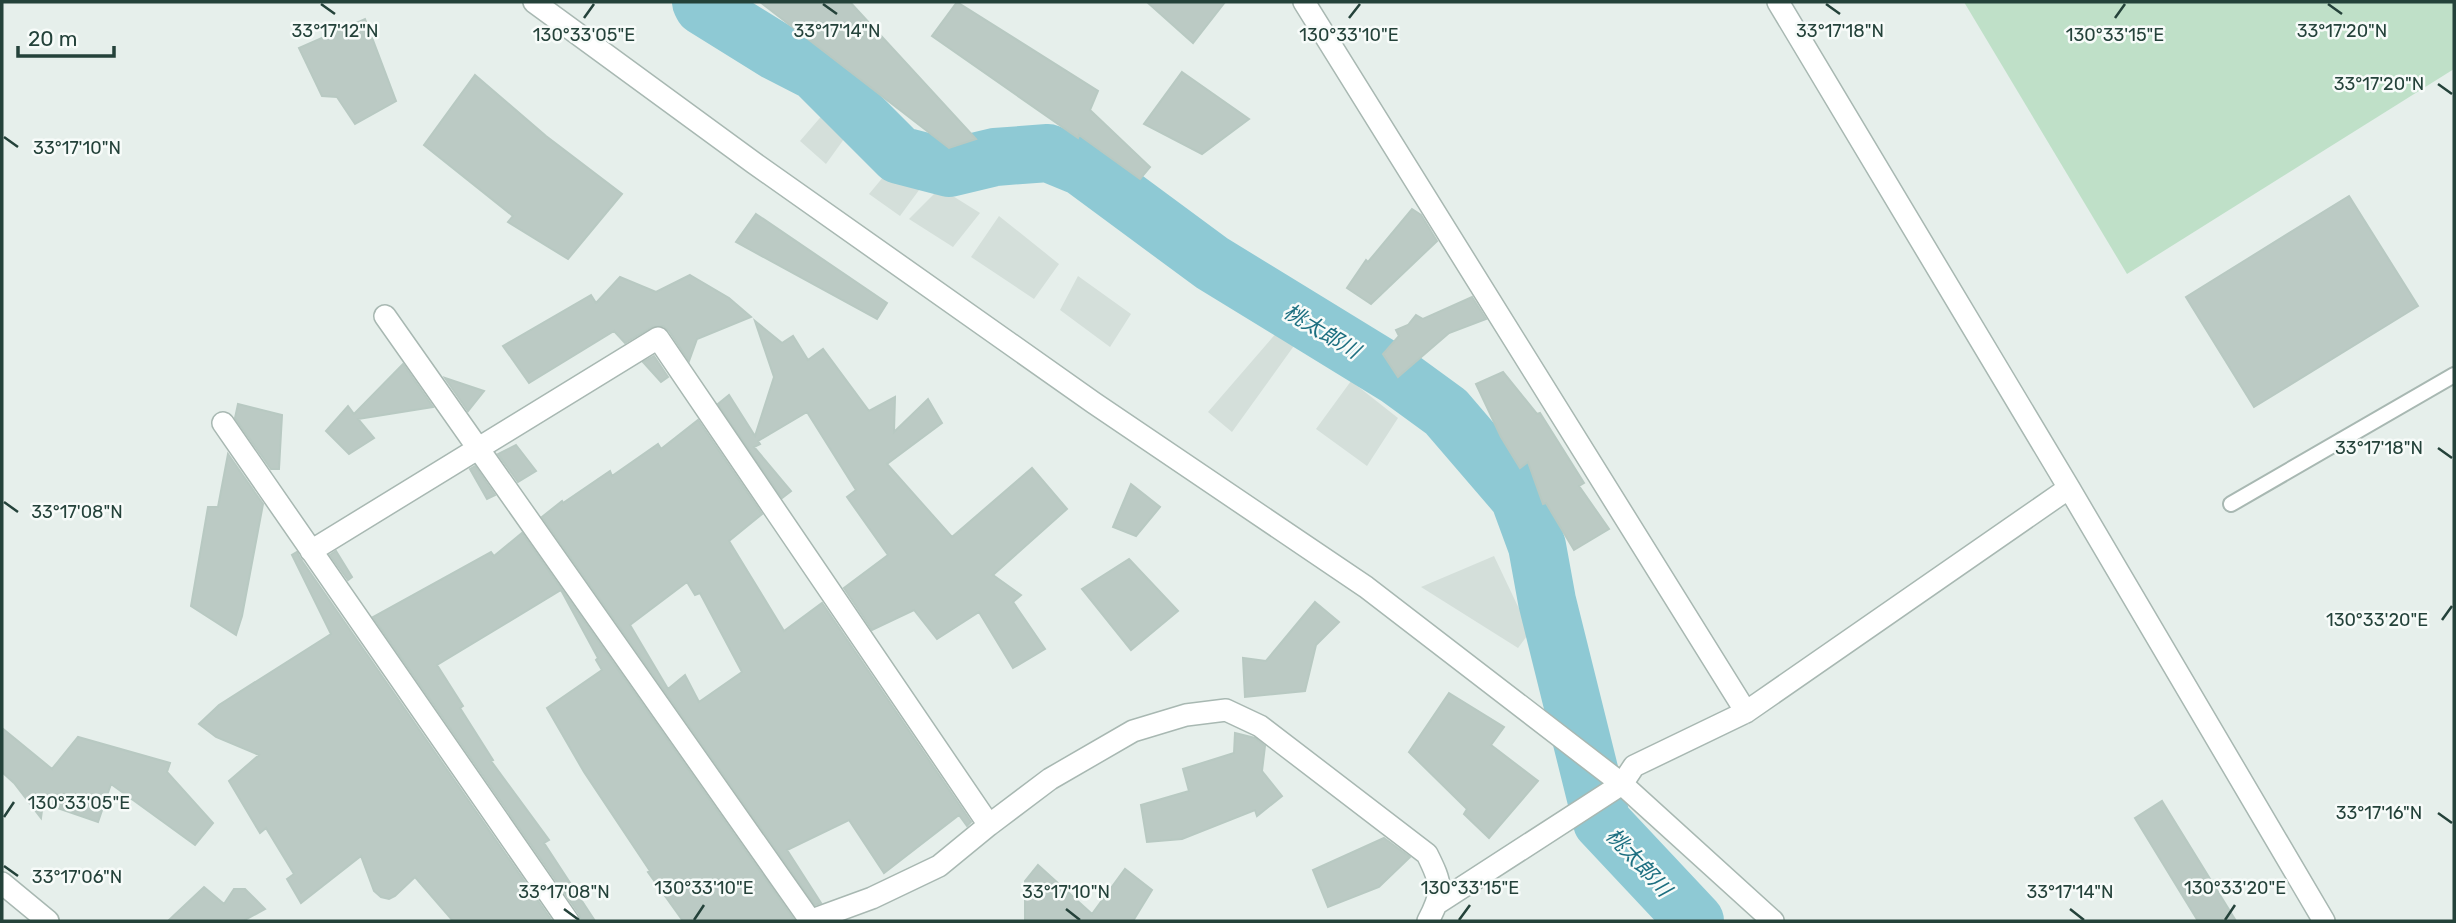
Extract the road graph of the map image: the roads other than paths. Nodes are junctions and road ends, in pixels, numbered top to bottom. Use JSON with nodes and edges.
{"nodes":[{"id":1,"x":534,"y":2,"type":"edge"},
{"id":2,"x":1304,"y":2,"type":"edge"},
{"id":3,"x":1778,"y":2,"type":"edge"},
{"id":4,"x":385,"y":316,"type":"dead end"},
{"id":5,"x":2454,"y":375,"type":"edge"},
{"id":6,"x":223,"y":423,"type":"dead end"},
{"id":7,"x":478,"y":447,"type":"junction"},
{"id":8,"x":2069,"y":488,"type":"junction"},
{"id":9,"x":2231,"y":504,"type":"dead end"},
{"id":10,"x":312,"y":551,"type":"junction"},
{"id":11,"x":1746,"y":712,"type":"junction"},
{"id":12,"x":1622,"y":784,"type":"junction"},
{"id":13,"x":989,"y":825,"type":"junction"},
{"id":14,"x":2,"y":883,"type":"edge"},
{"id":15,"x":1433,"y":912,"type":"edge"},
{"id":16,"x":48,"y":921,"type":"edge"},
{"id":17,"x":568,"y":921,"type":"edge"},
{"id":18,"x":810,"y":921,"type":"edge"},
{"id":19,"x":1773,"y":921,"type":"edge"},
{"id":20,"x":2324,"y":921,"type":"edge"}],
"edges":[{"from":1,"to":12,"type":"street"},
{"from":2,"to":11,"type":"street"},
{"from":3,"to":8,"type":"street"},
{"from":4,"to":7,"type":"street"},
{"from":5,"to":9,"type":"lane"},
{"from":6,"to":10,"type":"street"},
{"from":7,"to":10,"type":"street"},
{"from":7,"to":13,"type":"street"},
{"from":7,"to":18,"type":"street"},
{"from":8,"to":11,"type":"street"},
{"from":8,"to":20,"type":"street"},
{"from":10,"to":17,"type":"street"},
{"from":11,"to":12,"type":"street"},
{"from":12,"to":15,"type":"street"},
{"from":12,"to":19,"type":"street"},
{"from":13,"to":15,"type":"street"},
{"from":13,"to":18,"type":"street"},
{"from":14,"to":16,"type":"street"}]}
